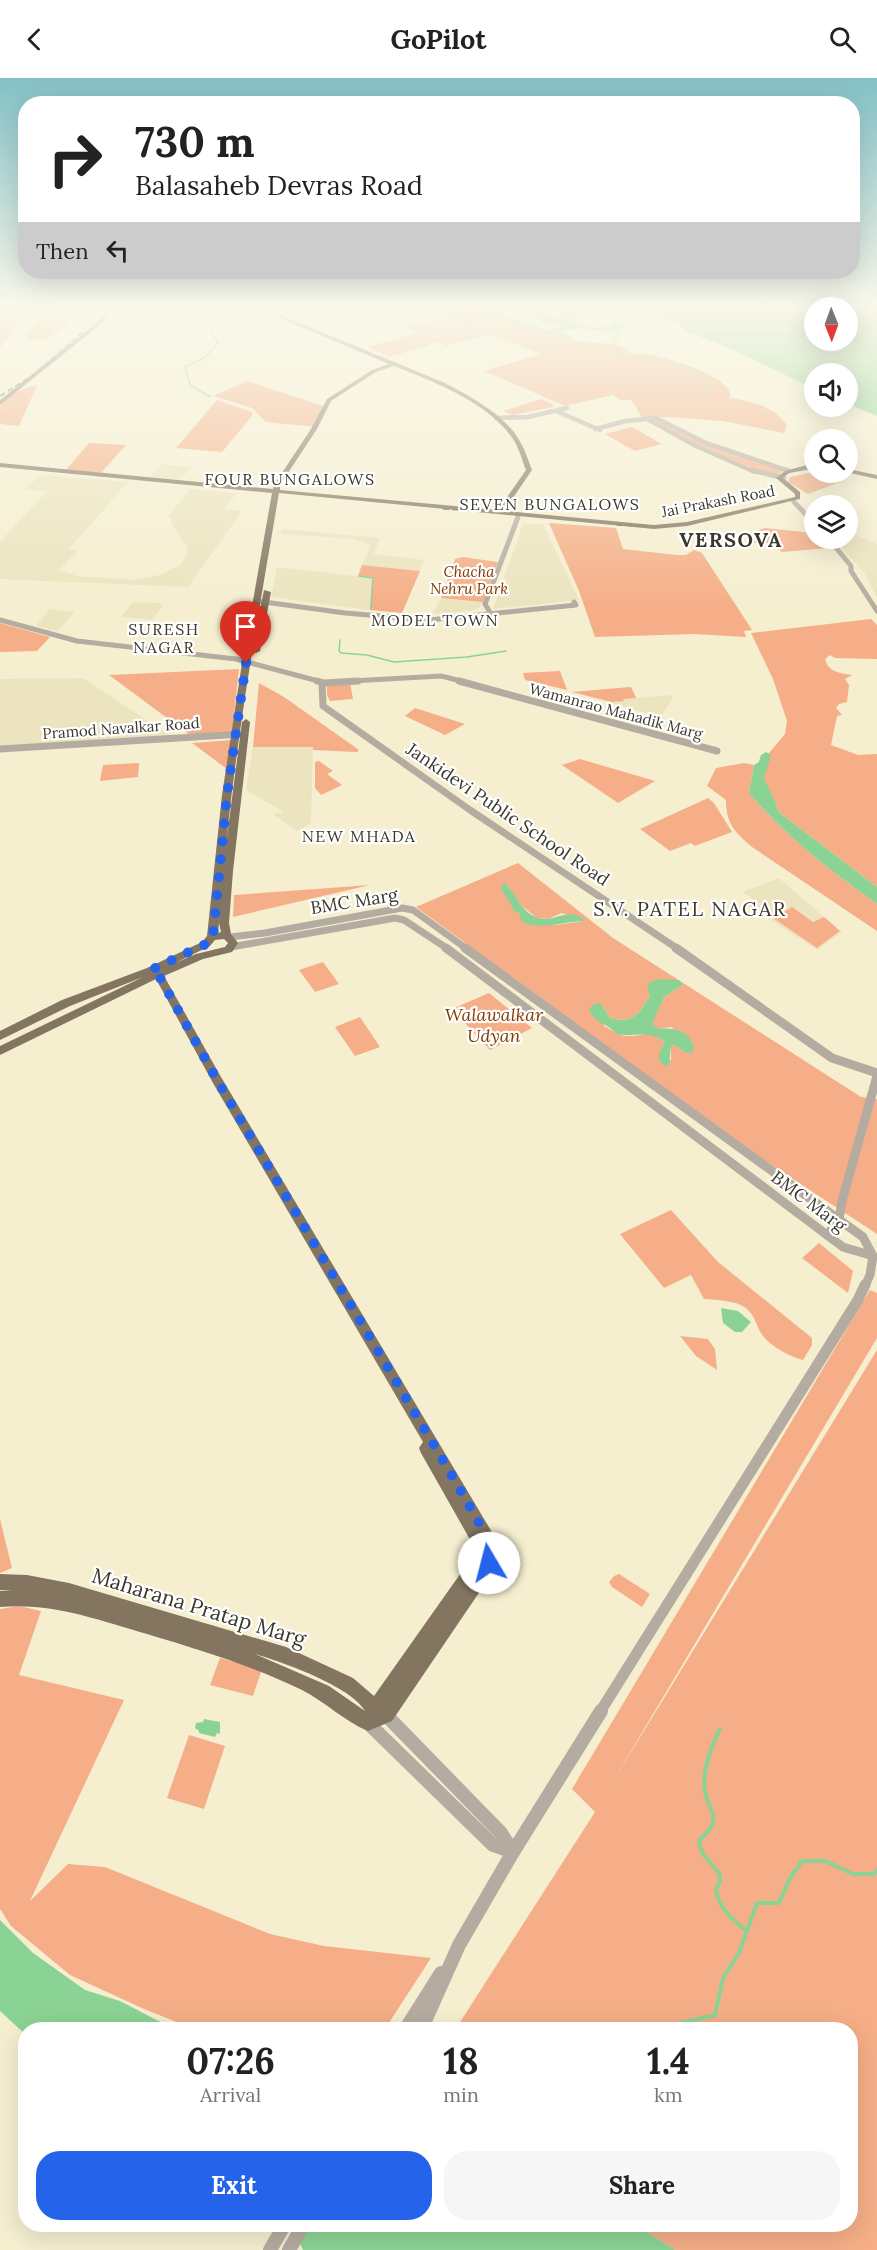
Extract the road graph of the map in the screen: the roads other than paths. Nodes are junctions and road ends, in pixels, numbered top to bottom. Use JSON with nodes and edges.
{"nodes":[{"id":1,"x":326,"y":405,"type":"edge"},
{"id":2,"x":480,"y":405,"type":"edge"},
{"id":3,"x":500,"y":419,"type":"junction"},
{"id":4,"x":647,"y":419,"type":"junction"},
{"id":5,"x":0,"y":466,"type":"edge"},
{"id":6,"x":804,"y":470,"type":"edge"},
{"id":7,"x":804,"y":470,"type":"edge"},
{"id":8,"x":789,"y":471,"type":"junction"},
{"id":9,"x":858,"y":473,"type":"edge"},
{"id":10,"x":877,"y":476,"type":"edge"},
{"id":11,"x":782,"y":478,"type":"junction"},
{"id":12,"x":278,"y":493,"type":"junction"},
{"id":13,"x":794,"y":502,"type":"junction"},
{"id":14,"x":451,"y":509,"type":"junction"},
{"id":15,"x":504,"y":512,"type":"junction"},
{"id":16,"x":804,"y":513,"type":"edge"},
{"id":17,"x":520,"y":519,"type":"junction"},
{"id":18,"x":837,"y":549,"type":"edge"},
{"id":19,"x":852,"y":569,"type":"junction"},
{"id":20,"x":263,"y":601,"type":"junction"},
{"id":21,"x":877,"y":603,"type":"edge"},
{"id":22,"x":490,"y":611,"type":"junction"},
{"id":23,"x":877,"y":611,"type":"edge"},
{"id":24,"x":0,"y":620,"type":"edge"},
{"id":25,"x":250,"y":664,"type":"junction"},
{"id":26,"x":322,"y":683,"type":"junction"},
{"id":27,"x":240,"y":736,"type":"junction"},
{"id":28,"x":0,"y":751,"type":"edge"},
{"id":29,"x":428,"y":923,"type":"junction"},
{"id":30,"x":416,"y":929,"type":"junction"},
{"id":31,"x":229,"y":940,"type":"junction"},
{"id":32,"x":211,"y":945,"type":"junction"},
{"id":33,"x":154,"y":974,"type":"junction"},
{"id":34,"x":0,"y":1036,"type":"edge"},
{"id":35,"x":0,"y":1051,"type":"edge"},
{"id":36,"x":877,"y":1074,"type":"edge"},
{"id":37,"x":839,"y":1220,"type":"junction"},
{"id":38,"x":827,"y":1235,"type":"junction"},
{"id":39,"x":873,"y":1256,"type":"junction"},
{"id":40,"x":0,"y":1582,"type":"edge"},
{"id":41,"x":67,"y":1597,"type":"junction"},
{"id":42,"x":0,"y":1599,"type":"edge"},
{"id":43,"x":381,"y":1711,"type":"junction"},
{"id":44,"x":368,"y":1723,"type":"junction"},
{"id":45,"x":513,"y":1852,"type":"junction"},
{"id":46,"x":459,"y":1945,"type":"junction"},
{"id":47,"x":410,"y":2022,"type":"edge"},
{"id":48,"x":425,"y":2022,"type":"edge"},
{"id":49,"x":299,"y":2232,"type":"edge"},
{"id":50,"x":289,"y":2250,"type":"edge"}],
"edges":[{"from":1,"to":12,"type":"main road"},
{"from":2,"to":3,"type":"main road"},
{"from":3,"to":4,"type":"street"},
{"from":3,"to":15,"type":"main road"},
{"from":4,"to":8,"type":"street"},
{"from":4,"to":11,"type":"street"},
{"from":5,"to":12,"type":"main road","name":"Jai Prakash Road"},
{"from":6,"to":8,"type":"main road","name":"Jai Prakash Road"},
{"from":7,"to":11,"type":"main road","name":"Jai Prakash Road"},
{"from":8,"to":11,"type":"main road","name":"Jai Prakash Road"},
{"from":9,"to":10,"type":"main road"},
{"from":11,"to":13,"type":"main road","name":"Jai Prakash Road"},
{"from":11,"to":15,"type":"main road","name":"Jai Prakash Road"},
{"from":12,"to":14,"type":"main road","name":"Jai Prakash Road"},
{"from":12,"to":20,"type":"main road"},
{"from":13,"to":16,"type":"street"},
{"from":13,"to":17,"type":"main road","name":"Jai Prakash Road"},
{"from":14,"to":15,"type":"main road","name":"Jai Prakash Road"},
{"from":14,"to":17,"type":"main road","name":"Jai Prakash Road"},
{"from":17,"to":22,"type":"street"},
{"from":18,"to":19,"type":"street"},
{"from":19,"to":21,"type":"street"},
{"from":19,"to":23,"type":"street"},
{"from":20,"to":22,"type":"street"},
{"from":20,"to":25,"type":"main road"},
{"from":22,"to":22,"type":"street"},
{"from":24,"to":25,"type":"street","name":"Wamanrao Mahadik Marg"},
{"from":25,"to":26,"type":"street","name":"Wamanrao Mahadik Marg"},
{"from":25,"to":27,"type":"main road"},
{"from":26,"to":26,"type":"street","name":"Wamanrao Mahadik Marg"},
{"from":26,"to":36,"type":"street","name":"Jankidevi Public School Road"},
{"from":27,"to":28,"type":"street","name":"Pramod Navalkar Road"},
{"from":27,"to":31,"type":"main road"},
{"from":27,"to":32,"type":"main road"},
{"from":29,"to":30,"type":"street"},
{"from":29,"to":31,"type":"street","name":"BMC Marg"},
{"from":29,"to":37,"type":"street","name":"BMC Marg"},
{"from":30,"to":31,"type":"street","name":"BMC Marg"},
{"from":30,"to":38,"type":"street","name":"BMC Marg"},
{"from":31,"to":32,"type":"main road"},
{"from":31,"to":32,"type":"main road"},
{"from":32,"to":33,"type":"main road"},
{"from":33,"to":34,"type":"main road"},
{"from":33,"to":35,"type":"main road"},
{"from":33,"to":43,"type":"main road"},
{"from":36,"to":37,"type":"street"},
{"from":37,"to":38,"type":"street"},
{"from":37,"to":39,"type":"street","name":"BMC Marg"},
{"from":38,"to":39,"type":"street","name":"BMC Marg"},
{"from":39,"to":45,"type":"street"},
{"from":40,"to":41,"type":"main road","name":"Maharana Pratap Marg"},
{"from":41,"to":42,"type":"main road","name":"Maharana Pratap Marg"},
{"from":41,"to":43,"type":"main road","name":"Maharana Pratap Marg"},
{"from":41,"to":44,"type":"main road","name":"Maharana Pratap Marg"},
{"from":43,"to":44,"type":"main road"},
{"from":43,"to":45,"type":"street","name":"Maharana Pratap Marg"},
{"from":44,"to":45,"type":"street","name":"Maharana Pratap Marg"},
{"from":45,"to":46,"type":"street"},
{"from":46,"to":47,"type":"street"},
{"from":46,"to":48,"type":"street"},
{"from":49,"to":50,"type":"street"}]}
